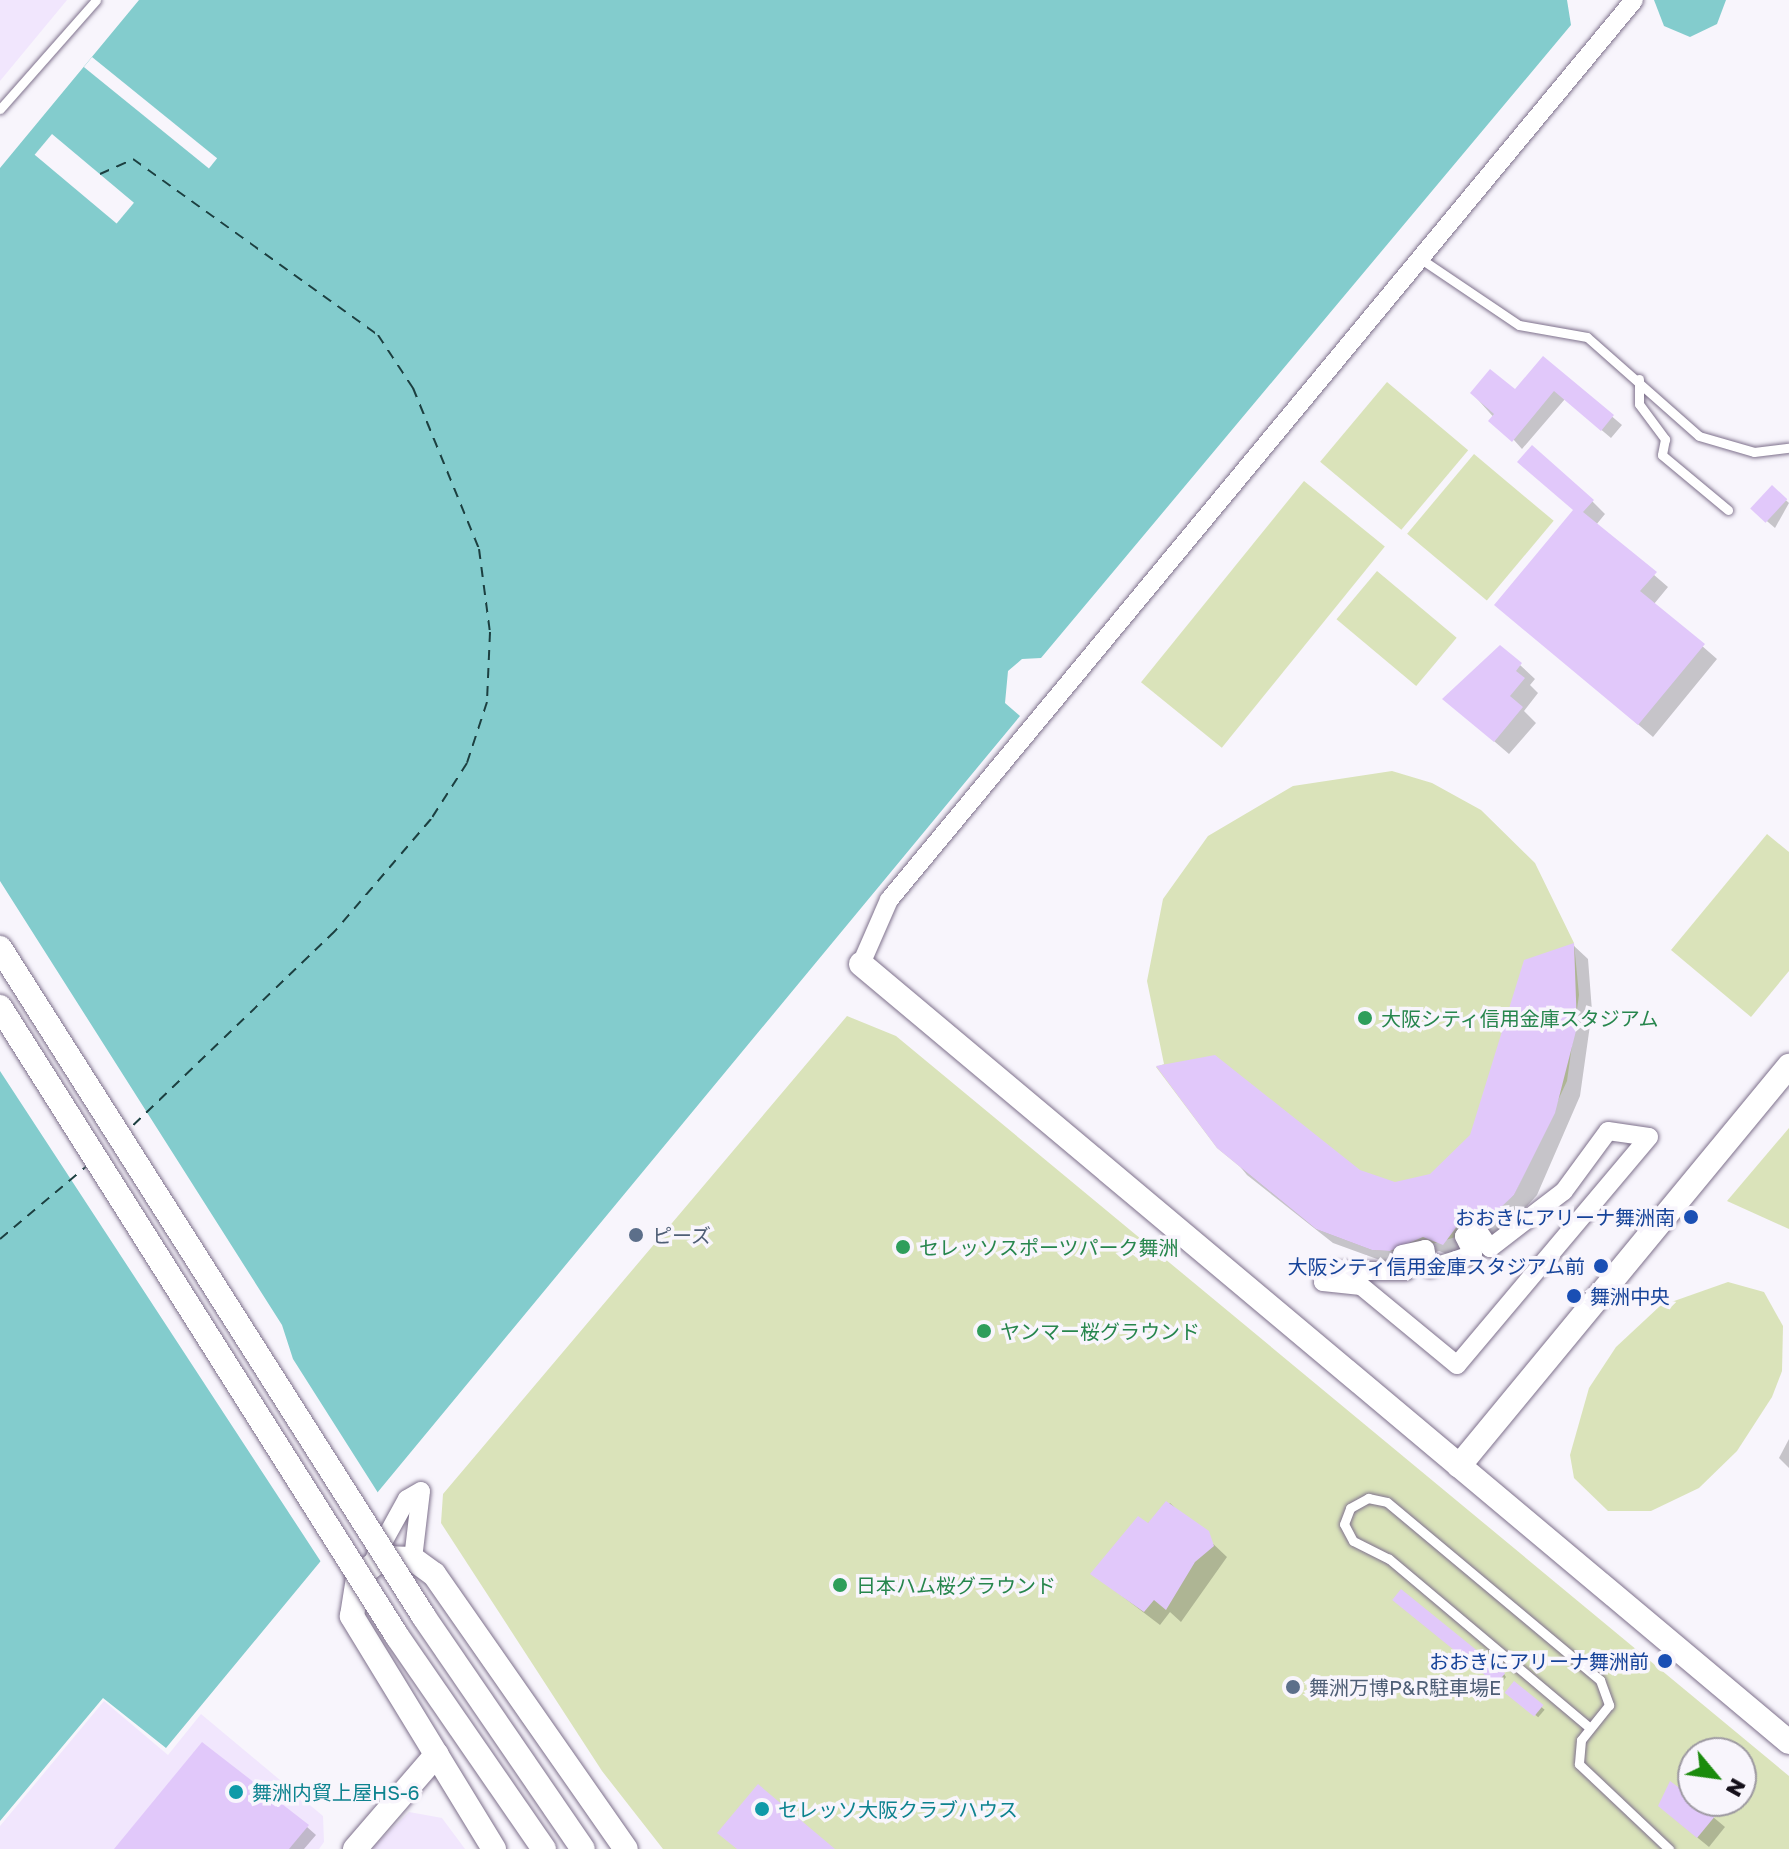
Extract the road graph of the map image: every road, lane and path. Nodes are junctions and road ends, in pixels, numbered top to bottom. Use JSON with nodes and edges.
{"nodes":[{"id":1,"x":96,"y":0,"type":"edge"},
{"id":2,"x":1634,"y":0,"type":"edge"},
{"id":3,"x":0,"y":109,"type":"edge"},
{"id":4,"x":1421,"y":259,"type":"junction"},
{"id":5,"x":1639,"y":379,"type":"junction"},
{"id":6,"x":1789,"y":448,"type":"edge"},
{"id":7,"x":1728,"y":510,"type":"dead end"},
{"id":8,"x":0,"y":948,"type":"edge"},
{"id":9,"x":861,"y":964,"type":"joint"},
{"id":10,"x":0,"y":1007,"type":"edge"},
{"id":11,"x":1789,"y":1066,"type":"edge"},
{"id":12,"x":1473,"y":1254,"type":"joint"},
{"id":13,"x":1459,"y":1466,"type":"junction"},
{"id":14,"x":413,"y":1559,"type":"junction"},
{"id":15,"x":372,"y":1563,"type":"junction"},
{"id":16,"x":1590,"y":1728,"type":"junction"},
{"id":17,"x":1789,"y":1742,"type":"edge"},
{"id":18,"x":437,"y":1754,"type":"junction"},
{"id":19,"x":355,"y":1849,"type":"edge"},
{"id":20,"x":494,"y":1849,"type":"edge"},
{"id":21,"x":544,"y":1849,"type":"edge"},
{"id":22,"x":583,"y":1849,"type":"edge"},
{"id":23,"x":626,"y":1849,"type":"edge"},
{"id":24,"x":1669,"y":1849,"type":"edge"}],
"edges":[{"from":1,"to":3,"type":"lane"},
{"from":2,"to":4,"type":"street"},
{"from":4,"to":5,"type":"lane"},
{"from":4,"to":9,"type":"street"},
{"from":5,"to":6,"type":"lane"},
{"from":5,"to":7,"type":"lane"},
{"from":8,"to":22,"type":"street","bridge":true},
{"from":9,"to":13,"type":"street"},
{"from":10,"to":21,"type":"street","bridge":true},
{"from":11,"to":13,"type":"street"},
{"from":12,"to":12,"type":"street"},
{"from":13,"to":17,"type":"street"},
{"from":14,"to":15,"type":"street"},
{"from":14,"to":15,"type":"street"},
{"from":14,"to":23,"type":"street"},
{"from":15,"to":18,"type":"street"},
{"from":16,"to":16,"type":"lane"},
{"from":16,"to":24,"type":"lane"},
{"from":18,"to":19,"type":"street"},
{"from":18,"to":20,"type":"street"}]}
